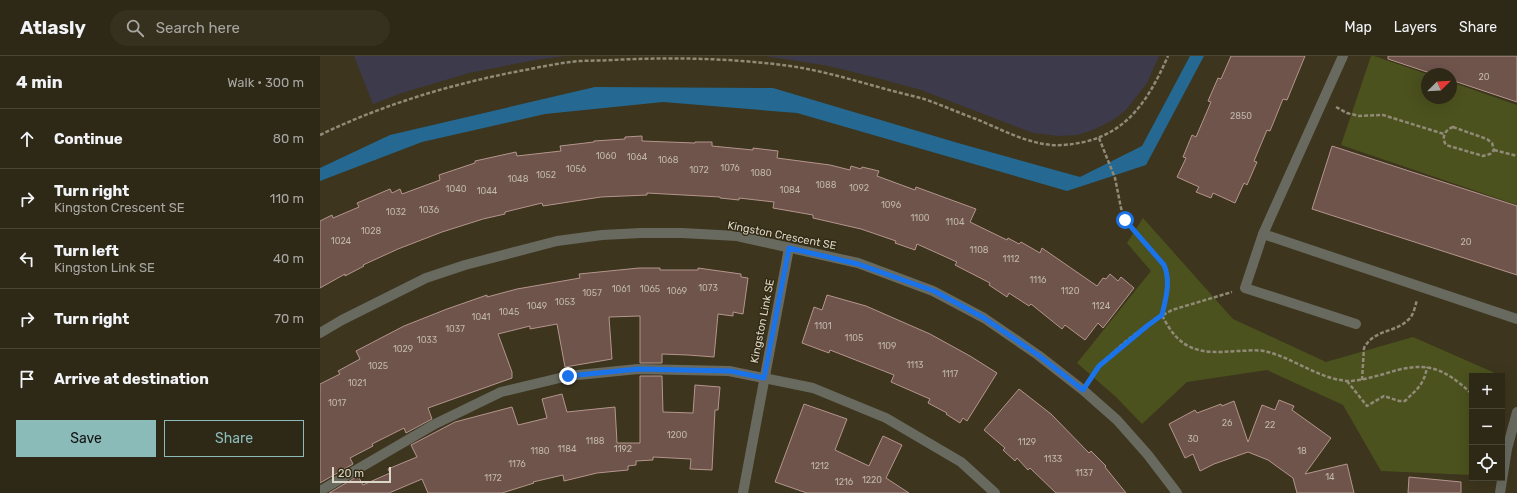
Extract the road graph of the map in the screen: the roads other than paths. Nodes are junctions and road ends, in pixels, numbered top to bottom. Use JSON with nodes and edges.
{"nodes":[{"id":1,"x":1343,"y":56,"type":"edge"},
{"id":2,"x":1263,"y":234,"type":"junction"},
{"id":3,"x":789,"y":248,"type":"junction"},
{"id":4,"x":1517,"y":319,"type":"edge"},
{"id":5,"x":1356,"y":324,"type":"dead end"},
{"id":6,"x":320,"y":333,"type":"edge"},
{"id":7,"x":764,"y":378,"type":"junction"},
{"id":8,"x":1517,"y":412,"type":"edge"},
{"id":9,"x":320,"y":491,"type":"edge"},
{"id":10,"x":743,"y":493,"type":"edge"},
{"id":11,"x":995,"y":493,"type":"edge"},
{"id":12,"x":1177,"y":493,"type":"edge"},
{"id":13,"x":1500,"y":493,"type":"edge"}],
"edges":[{"from":1,"to":2,"type":"street"},
{"from":2,"to":4,"type":"street"},
{"from":2,"to":5,"type":"street"},
{"from":3,"to":6,"type":"street","name":"Kingston Crescent SE"},
{"from":3,"to":7,"type":"street","name":"Kingston Link SE"},
{"from":3,"to":12,"type":"street","name":"Kingston Crescent SE"},
{"from":7,"to":9,"type":"street"},
{"from":7,"to":10,"type":"street","name":"Kingston Link SE"},
{"from":7,"to":11,"type":"street"},
{"from":8,"to":13,"type":"street"}]}
